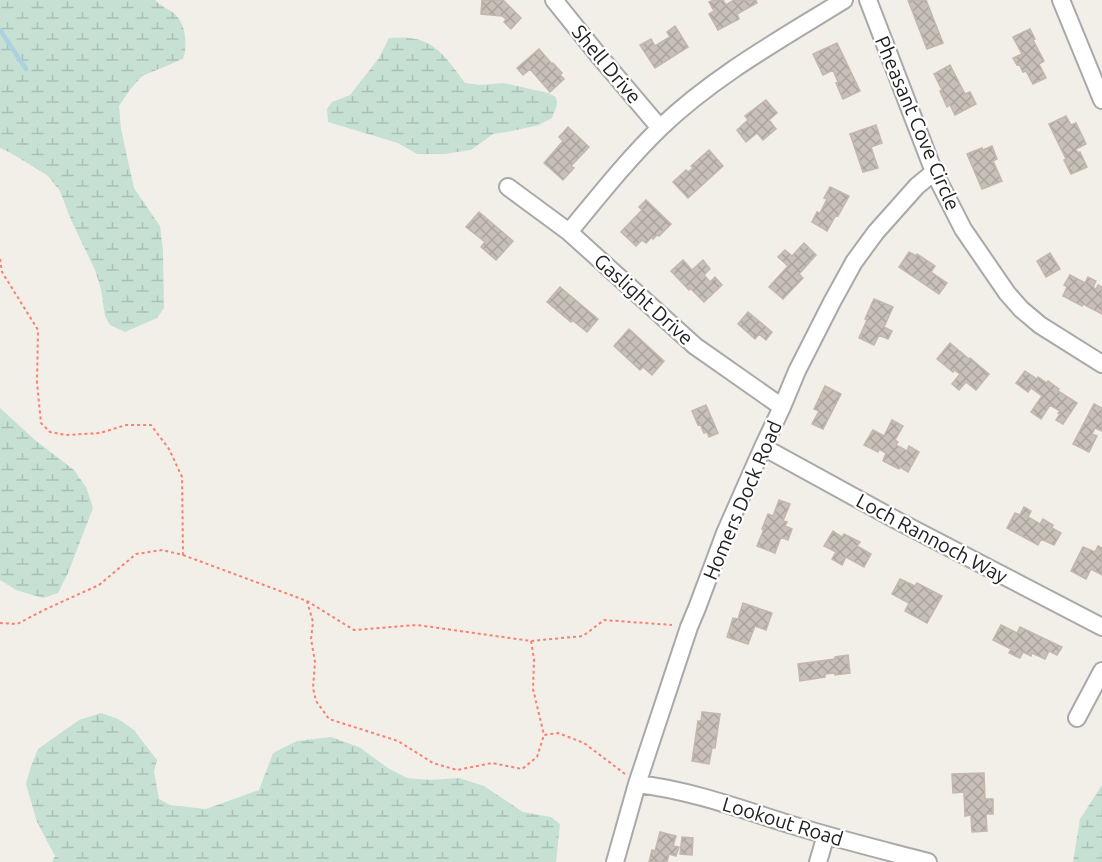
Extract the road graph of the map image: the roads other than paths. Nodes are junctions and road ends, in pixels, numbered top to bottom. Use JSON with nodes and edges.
{"nodes":[{"id":1,"x":554,"y":0,"type":"edge"},
{"id":2,"x":844,"y":0,"type":"edge"},
{"id":3,"x":868,"y":0,"type":"edge"},
{"id":4,"x":1061,"y":0,"type":"edge"},
{"id":5,"x":1102,"y":100,"type":"edge"},
{"id":6,"x":660,"y":128,"type":"junction"},
{"id":7,"x":934,"y":172,"type":"junction"},
{"id":8,"x":508,"y":187,"type":"dead end"},
{"id":9,"x":569,"y":232,"type":"junction"},
{"id":10,"x":1102,"y":364,"type":"edge"},
{"id":11,"x":782,"y":407,"type":"junction"},
{"id":12,"x":763,"y":447,"type":"junction"},
{"id":13,"x":1102,"y":627,"type":"edge"},
{"id":14,"x":1102,"y":671,"type":"edge"},
{"id":15,"x":1077,"y":718,"type":"dead end"},
{"id":16,"x":637,"y":784,"type":"junction"},
{"id":17,"x":825,"y":835,"type":"junction"},
{"id":18,"x":615,"y":862,"type":"edge"},
{"id":19,"x":818,"y":862,"type":"edge"},
{"id":20,"x":928,"y":862,"type":"edge"}],
"edges":[{"from":1,"to":6,"type":"street","name":"Shell Drive"},
{"from":2,"to":6,"type":"street"},
{"from":3,"to":7,"type":"street","name":"Pheasant Cove Circle"},
{"from":4,"to":5,"type":"street"},
{"from":6,"to":9,"type":"street"},
{"from":7,"to":10,"type":"street","name":"Pheasant Cove Circle"},
{"from":7,"to":11,"type":"street","name":"Homers Dock Road"},
{"from":8,"to":9,"type":"street","name":"Gaslight Drive"},
{"from":9,"to":11,"type":"street","name":"Gaslight Drive"},
{"from":11,"to":12,"type":"street","name":"Homers Dock Road"},
{"from":12,"to":13,"type":"street","name":"Loch Rannoch Way"},
{"from":12,"to":16,"type":"street","name":"Homers Dock Road"},
{"from":14,"to":15,"type":"street"},
{"from":16,"to":17,"type":"street","name":"Lookout Road"},
{"from":16,"to":18,"type":"street","name":"Homers Dock Road"},
{"from":17,"to":19,"type":"street"},
{"from":17,"to":20,"type":"street","name":"Lookout Road"}]}
